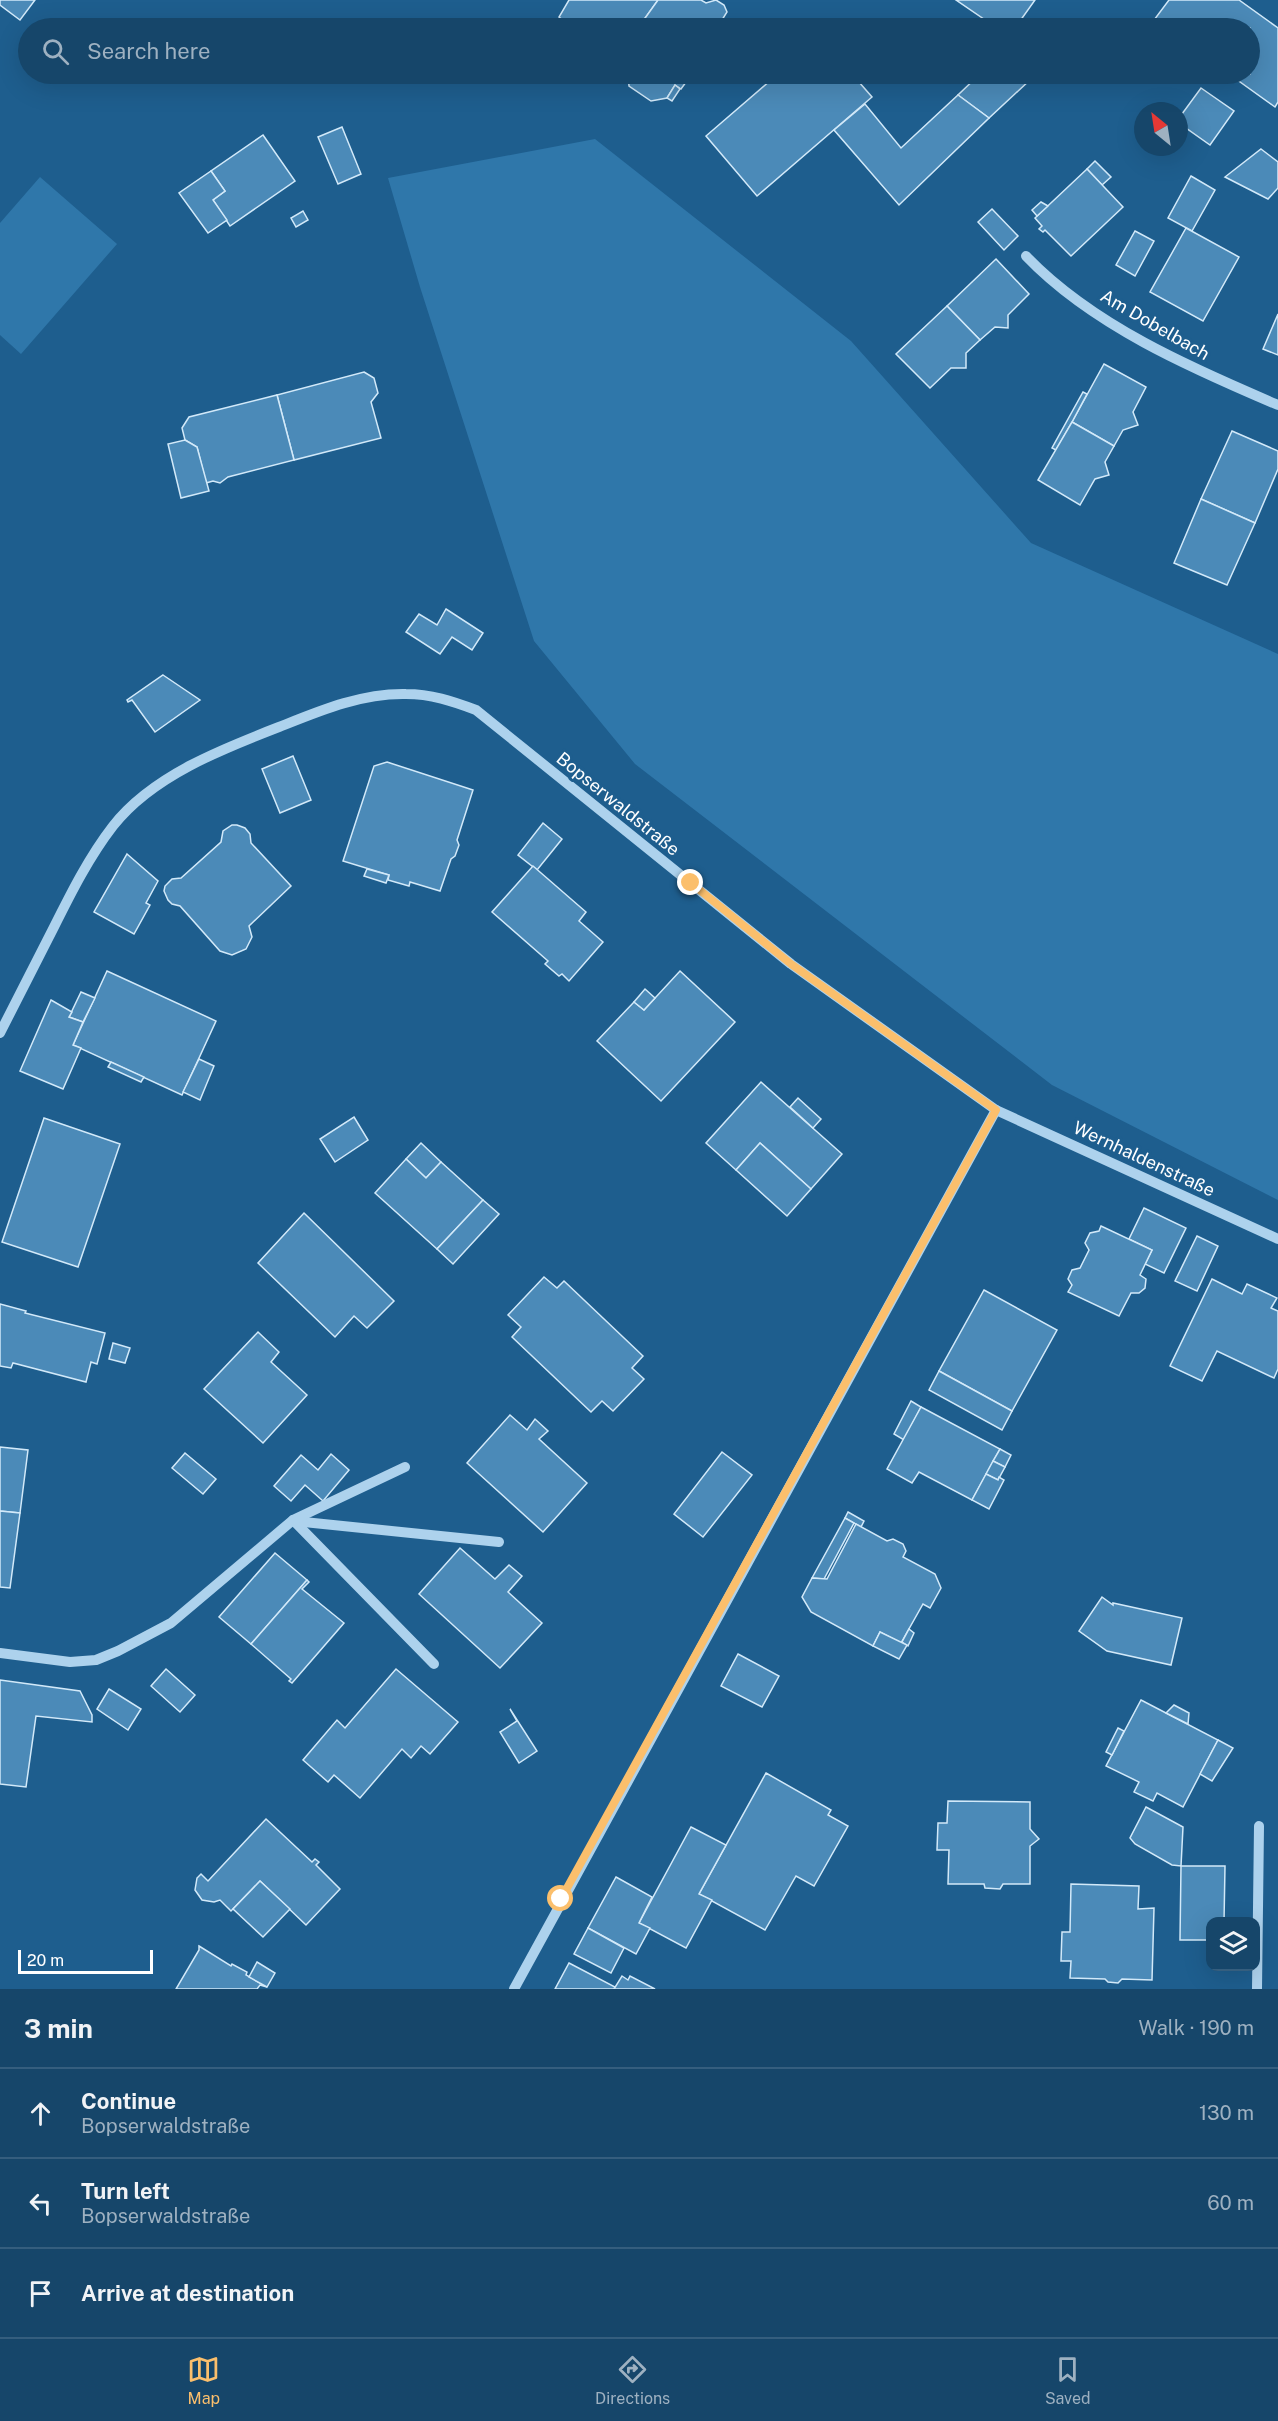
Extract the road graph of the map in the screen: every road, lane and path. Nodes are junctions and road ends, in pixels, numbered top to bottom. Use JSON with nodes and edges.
{"nodes":[{"id":1,"x":1026,"y":256,"type":"dead end"},
{"id":2,"x":1278,"y":405,"type":"edge"},
{"id":3,"x":0,"y":1033,"type":"edge"},
{"id":4,"x":996,"y":1110,"type":"junction"},
{"id":5,"x":1278,"y":1239,"type":"edge"},
{"id":6,"x":405,"y":1467,"type":"dead end"},
{"id":7,"x":293,"y":1521,"type":"junction"},
{"id":8,"x":499,"y":1542,"type":"dead end"},
{"id":9,"x":0,"y":1653,"type":"edge"},
{"id":10,"x":434,"y":1664,"type":"dead end"},
{"id":11,"x":1259,"y":1826,"type":"dead end"},
{"id":12,"x":514,"y":1989,"type":"edge"},
{"id":13,"x":1257,"y":1989,"type":"edge"}],
"edges":[{"from":1,"to":2,"type":"street","name":"Am Dobelbach"},
{"from":3,"to":4,"type":"street","name":"Bopserwaldstraße"},
{"from":4,"to":5,"type":"street","name":"Wernhaldenstraße"},
{"from":4,"to":12,"type":"street"},
{"from":6,"to":7,"type":"street"},
{"from":7,"to":8,"type":"street"},
{"from":7,"to":9,"type":"street"},
{"from":7,"to":10,"type":"street"},
{"from":11,"to":13,"type":"street"}]}
